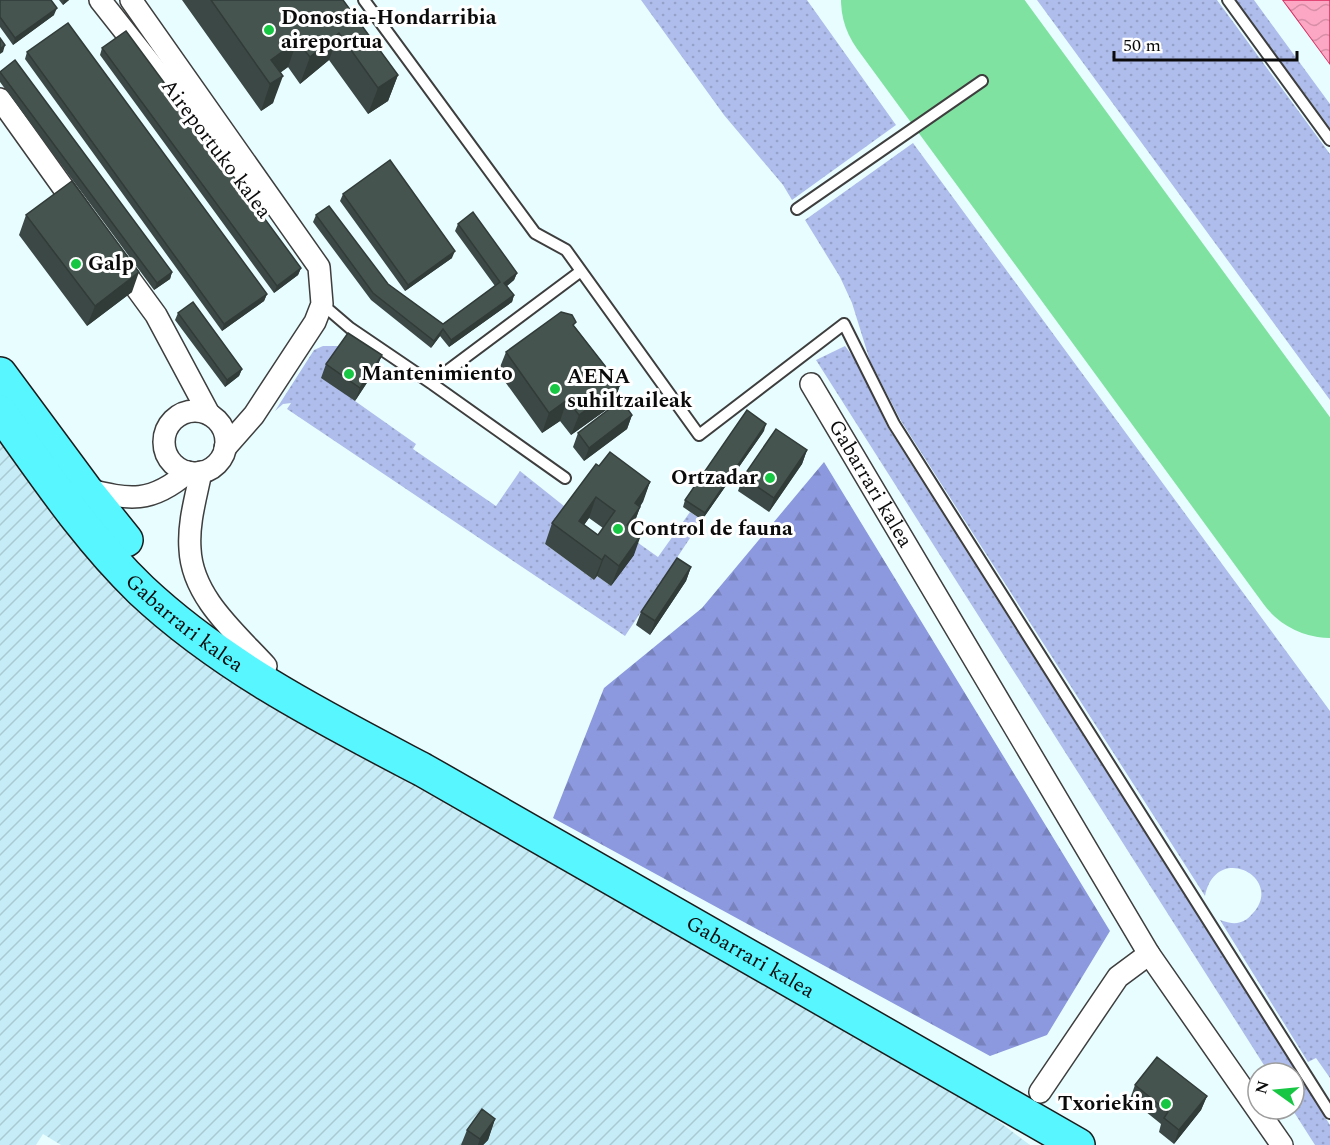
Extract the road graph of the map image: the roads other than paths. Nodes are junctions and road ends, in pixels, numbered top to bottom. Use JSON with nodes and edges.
{"nodes":[{"id":1,"x":100,"y":0,"type":"edge"},
{"id":2,"x":131,"y":0,"type":"edge"},
{"id":3,"x":364,"y":0,"type":"edge"},
{"id":4,"x":1228,"y":0,"type":"edge"},
{"id":5,"x":982,"y":81,"type":"dead end"},
{"id":6,"x":0,"y":99,"type":"edge"},
{"id":7,"x":1330,"y":140,"type":"edge"},
{"id":8,"x":797,"y":209,"type":"dead end"},
{"id":9,"x":95,"y":231,"type":"edge"},
{"id":10,"x":108,"y":250,"type":"edge"},
{"id":11,"x":580,"y":272,"type":"junction"},
{"id":12,"x":322,"y":304,"type":"junction"},
{"id":13,"x":0,"y":374,"type":"edge"},
{"id":14,"x":431,"y":382,"type":"junction"},
{"id":15,"x":811,"y":384,"type":"dead end"},
{"id":16,"x":0,"y":401,"type":"edge"},
{"id":17,"x":0,"y":412,"type":"edge"},
{"id":18,"x":209,"y":414,"type":"junction"},
{"id":19,"x":225,"y":448,"type":"junction"},
{"id":20,"x":195,"y":472,"type":"junction"},
{"id":21,"x":565,"y":478,"type":"dead end"},
{"id":22,"x":85,"y":489,"type":"junction"},
{"id":23,"x":266,"y":666,"type":"junction"},
{"id":24,"x":423,"y":770,"type":"junction"},
{"id":25,"x":1149,"y":954,"type":"junction"},
{"id":26,"x":1040,"y":1092,"type":"dead end"},
{"id":27,"x":1330,"y":1113,"type":"edge"},
{"id":28,"x":1078,"y":1145,"type":"edge"},
{"id":29,"x":1282,"y":1145,"type":"edge"}],
"edges":[{"from":1,"to":12,"type":"street","name":"Aireportuko kalea"},
{"from":2,"to":12,"type":"street","name":"Aireportuko kalea"},
{"from":3,"to":11,"type":"lane"},
{"from":4,"to":7,"type":"lane"},
{"from":5,"to":8,"type":"lane"},
{"from":6,"to":9,"type":"street"},
{"from":10,"to":18,"type":"street"},
{"from":11,"to":14,"type":"lane"},
{"from":11,"to":27,"type":"lane"},
{"from":12,"to":14,"type":"lane"},
{"from":12,"to":19,"type":"street"},
{"from":13,"to":22,"type":"main road","name":"Gabarrari kalea"},
{"from":14,"to":21,"type":"lane"},
{"from":15,"to":25,"type":"street","name":"Gabarrari kalea"},
{"from":16,"to":22,"type":"main road"},
{"from":17,"to":24,"type":"main road","name":"Gabarrari kalea"},
{"from":18,"to":19,"type":"street"},
{"from":18,"to":20,"type":"street"},
{"from":19,"to":20,"type":"street"},
{"from":20,"to":22,"type":"street"},
{"from":20,"to":23,"type":"street","name":"Gabarrari kalea"},
{"from":22,"to":23,"type":"main road","name":"Gabarrari kalea"},
{"from":23,"to":24,"type":"main road","name":"Gabarrari kalea"},
{"from":24,"to":28,"type":"main road","name":"Gabarrari kalea"},
{"from":25,"to":26,"type":"street"},
{"from":25,"to":29,"type":"street","name":"Gabarrari kalea"}]}
